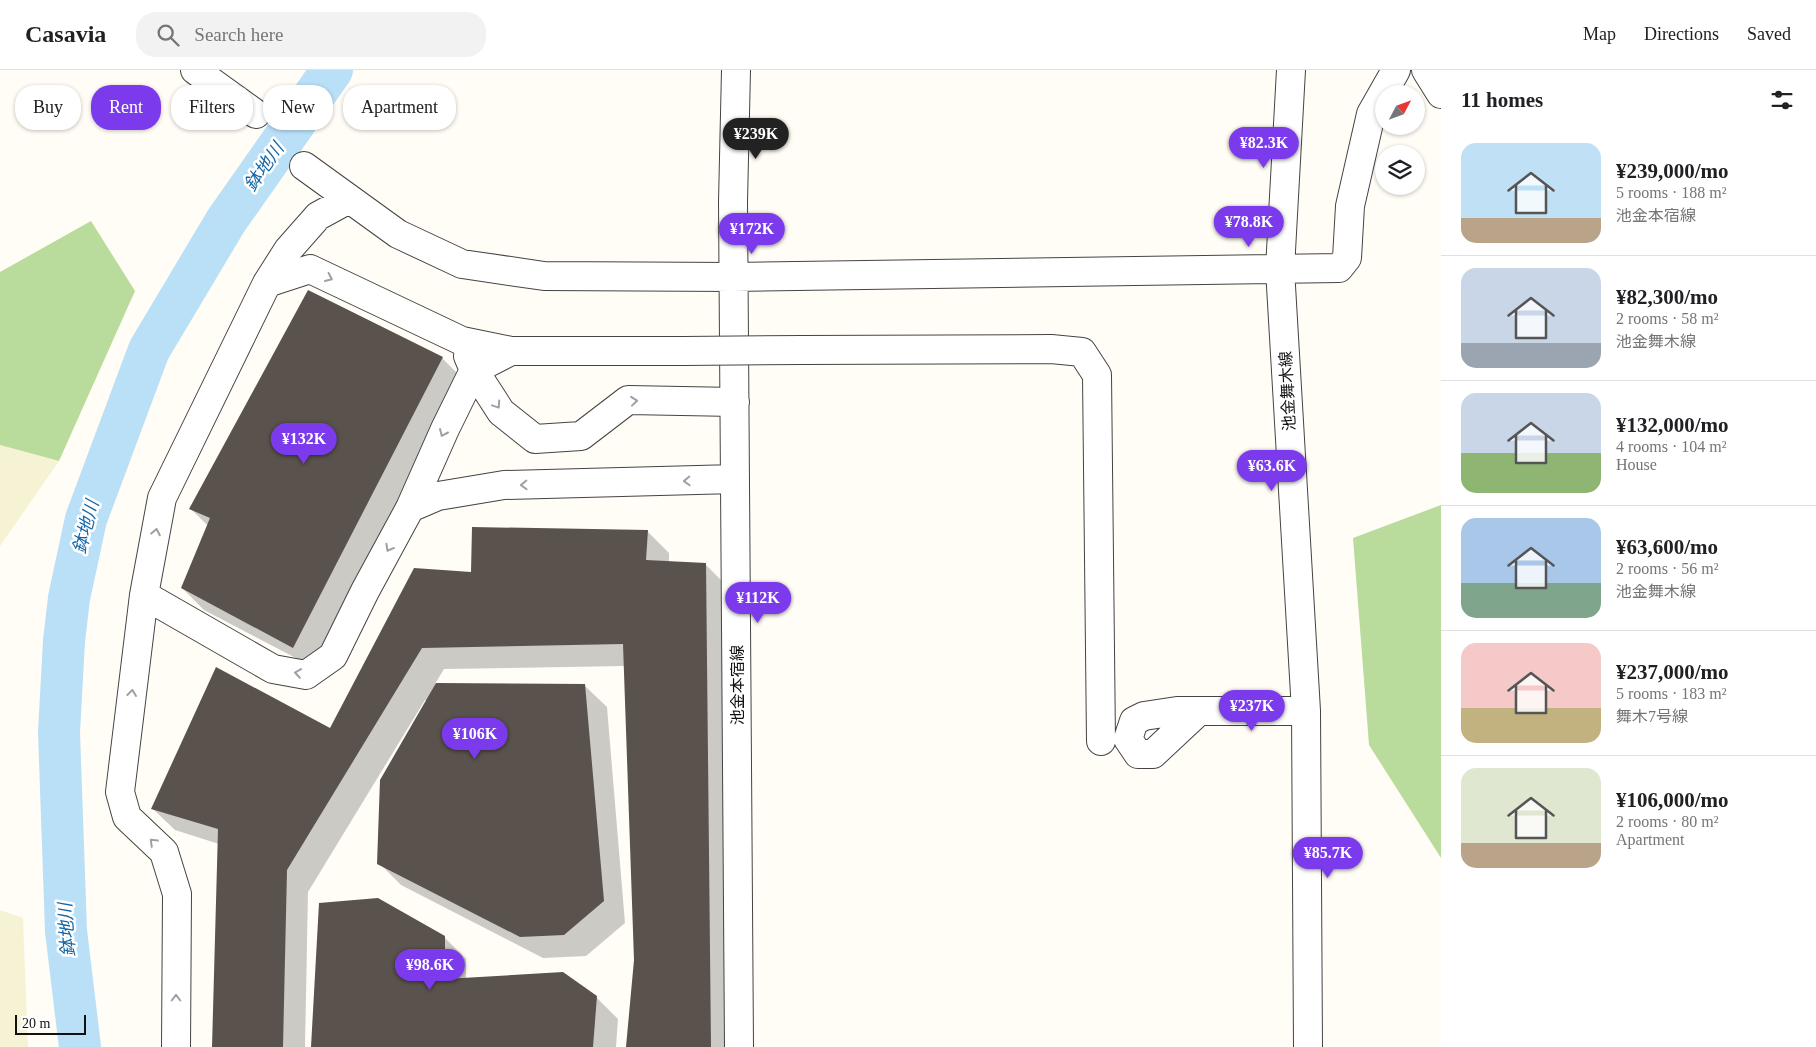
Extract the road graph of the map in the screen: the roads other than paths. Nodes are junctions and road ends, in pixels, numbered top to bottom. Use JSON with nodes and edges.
{"nodes":[{"id":1,"x":196,"y":70,"type":"edge"},
{"id":2,"x":736,"y":70,"type":"edge"},
{"id":3,"x":1291,"y":70,"type":"edge"},
{"id":4,"x":1396,"y":70,"type":"edge"},
{"id":5,"x":1426,"y":70,"type":"edge"},
{"id":6,"x":1441,"y":94,"type":"edge"},
{"id":7,"x":256,"y":114,"type":"dead end"},
{"id":8,"x":304,"y":166,"type":"dead end"},
{"id":9,"x":350,"y":199,"type":"junction"},
{"id":10,"x":1280,"y":269,"type":"junction"},
{"id":11,"x":734,"y":277,"type":"junction"},
{"id":12,"x":267,"y":283,"type":"junction"},
{"id":13,"x":462,"y":340,"type":"junction"},
{"id":14,"x":511,"y":351,"type":"junction"},
{"id":15,"x":474,"y":370,"type":"junction"},
{"id":16,"x":734,"y":402,"type":"junction"},
{"id":17,"x":735,"y":479,"type":"junction"},
{"id":18,"x":410,"y":508,"type":"junction"},
{"id":19,"x":144,"y":595,"type":"junction"},
{"id":20,"x":1199,"y":711,"type":"dead end"},
{"id":21,"x":1306,"y":711,"type":"junction"},
{"id":22,"x":1101,"y":740,"type":"dead end"},
{"id":23,"x":176,"y":1047,"type":"edge"},
{"id":24,"x":739,"y":1047,"type":"edge"},
{"id":25,"x":1308,"y":1047,"type":"edge"}],
"edges":[{"from":1,"to":7,"type":"street"},
{"from":2,"to":11,"type":"street","name":"池金本宿線"},
{"from":3,"to":10,"type":"street","name":"池金舞木線"},
{"from":4,"to":10,"type":"street"},
{"from":5,"to":6,"type":"street"},
{"from":8,"to":9,"type":"street"},
{"from":9,"to":11,"type":"street"},
{"from":9,"to":12,"type":"street"},
{"from":10,"to":11,"type":"street"},
{"from":10,"to":21,"type":"street","name":"池金舞木線"},
{"from":11,"to":16,"type":"street","name":"池金本宿線"},
{"from":12,"to":13,"type":"street","one_way":true},
{"from":19,"to":12,"type":"street","one_way":true},
{"from":13,"to":14,"type":"street"},
{"from":13,"to":15,"type":"street"},
{"from":14,"to":15,"type":"street"},
{"from":14,"to":22,"type":"street","bridge":true},
{"from":15,"to":16,"type":"street","one_way":true},
{"from":15,"to":18,"type":"street","one_way":true},
{"from":16,"to":17,"type":"street","name":"池金本宿線"},
{"from":17,"to":18,"type":"street","one_way":true},
{"from":17,"to":24,"type":"street","name":"池金本宿線"},
{"from":18,"to":19,"type":"street","one_way":true},
{"from":23,"to":19,"type":"street","one_way":true},
{"from":20,"to":21,"type":"street"},
{"from":21,"to":25,"type":"street","name":"池金舞木線"}]}
